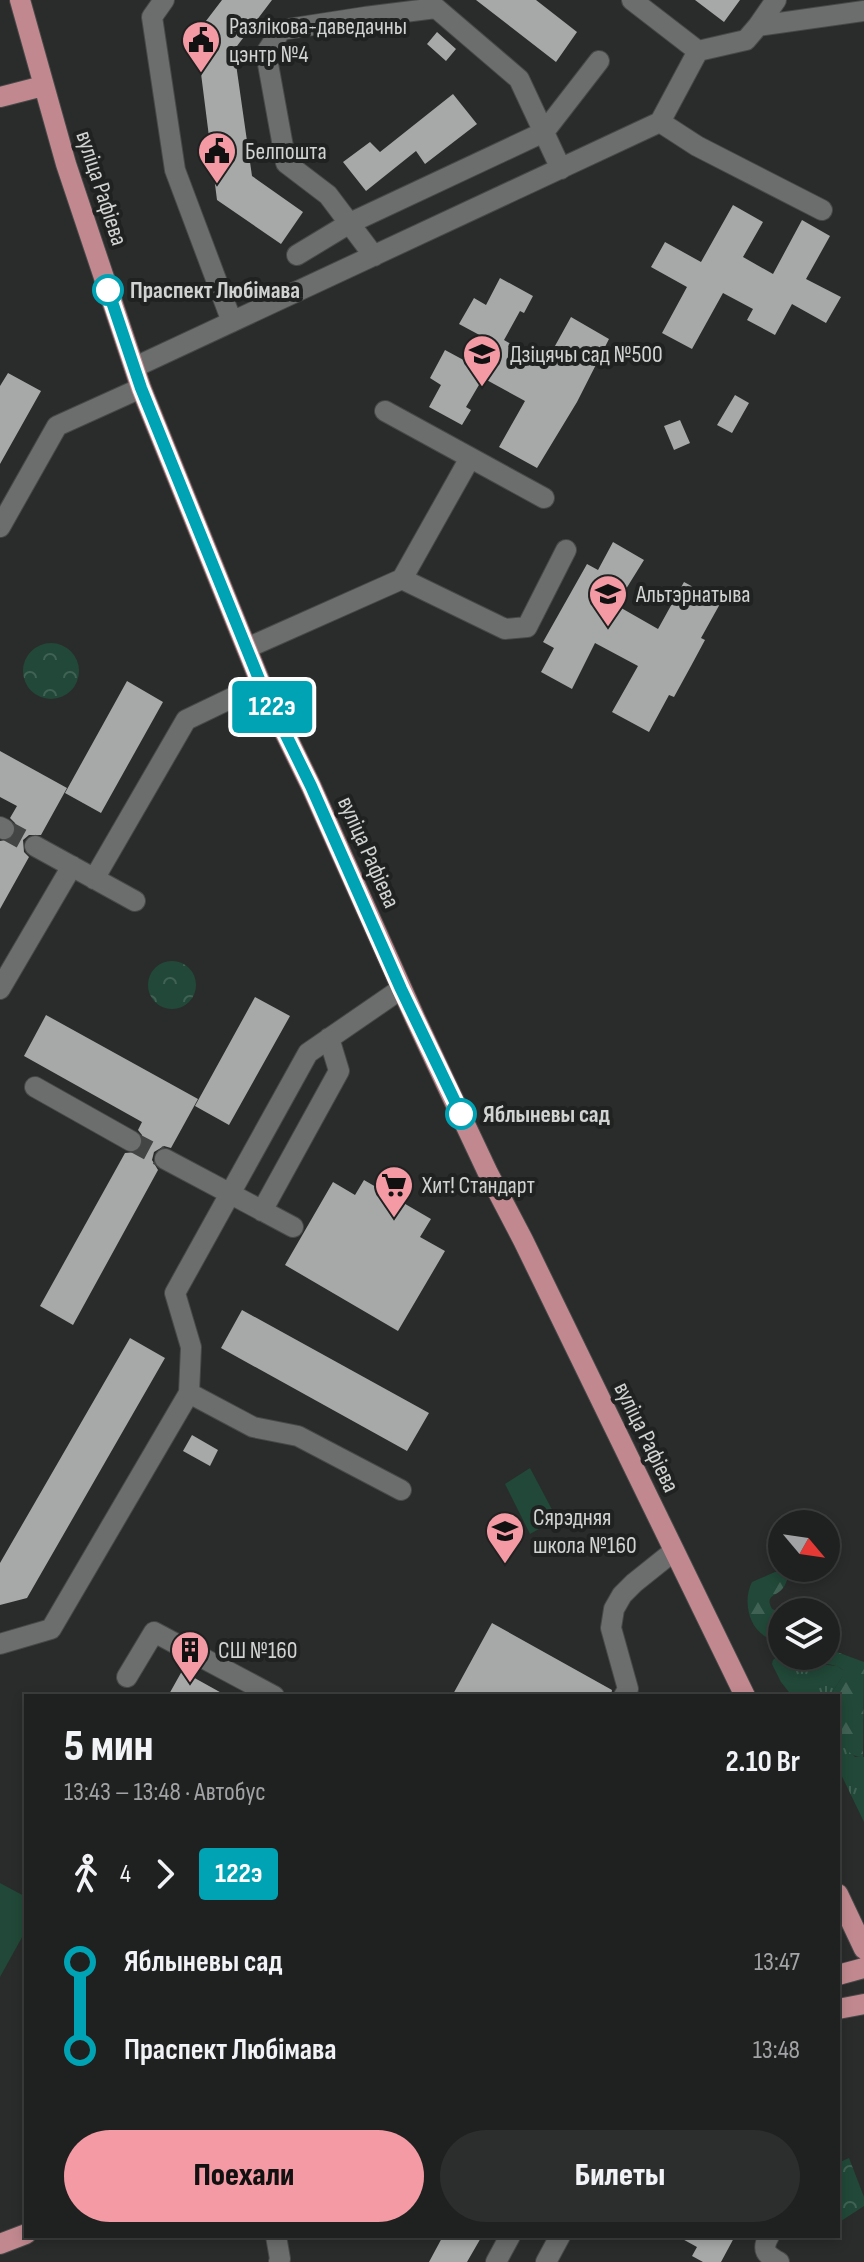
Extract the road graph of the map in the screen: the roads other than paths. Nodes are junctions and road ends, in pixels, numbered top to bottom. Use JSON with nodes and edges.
{"nodes":[{"id":1,"x":20,"y":0,"type":"edge"},
{"id":2,"x":164,"y":0,"type":"edge"},
{"id":3,"x":632,"y":0,"type":"edge"},
{"id":4,"x":776,"y":0,"type":"edge"},
{"id":5,"x":364,"y":8,"type":"edge"},
{"id":6,"x":864,"y":11,"type":"edge"},
{"id":7,"x":758,"y":26,"type":"junction"},
{"id":8,"x":698,"y":51,"type":"junction"},
{"id":9,"x":599,"y":61,"type":"dead end"},
{"id":10,"x":43,"y":86,"type":"junction"},
{"id":11,"x":0,"y":97,"type":"edge"},
{"id":12,"x":660,"y":122,"type":"junction"},
{"id":13,"x":544,"y":132,"type":"junction"},
{"id":14,"x":561,"y":169,"type":"junction"},
{"id":15,"x":822,"y":210,"type":"dead end"},
{"id":16,"x":350,"y":223,"type":"junction"},
{"id":17,"x":297,"y":255,"type":"dead end"},
{"id":18,"x":374,"y":256,"type":"junction"},
{"id":19,"x":232,"y":322,"type":"junction"},
{"id":20,"x":135,"y":367,"type":"junction"},
{"id":21,"x":141,"y":388,"type":"junction"},
{"id":22,"x":385,"y":411,"type":"dead end"},
{"id":23,"x":470,"y":458,"type":"junction"},
{"id":24,"x":544,"y":498,"type":"dead end"},
{"id":25,"x":0,"y":527,"type":"edge"},
{"id":26,"x":566,"y":550,"type":"dead end"},
{"id":27,"x":402,"y":579,"type":"junction"},
{"id":28,"x":247,"y":648,"type":"junction"},
{"id":29,"x":261,"y":684,"type":"junction"},
{"id":30,"x":35,"y":846,"type":"tunnel mouth"},
{"id":31,"x":72,"y":866,"type":"junction"},
{"id":32,"x":94,"y":879,"type":"junction"},
{"id":33,"x":135,"y":901,"type":"dead end"},
{"id":34,"x":0,"y":989,"type":"edge"},
{"id":35,"x":401,"y":989,"type":"junction"},
{"id":36,"x":329,"y":1038,"type":"junction"},
{"id":37,"x":35,"y":1087,"type":"dead end"},
{"id":38,"x":131,"y":1141,"type":"tunnel mouth"},
{"id":39,"x":165,"y":1159,"type":"tunnel mouth"},
{"id":40,"x":230,"y":1194,"type":"junction"},
{"id":41,"x":262,"y":1211,"type":"junction"},
{"id":42,"x":293,"y":1227,"type":"dead end"},
{"id":43,"x":189,"y":1393,"type":"junction"},
{"id":44,"x":401,"y":1490,"type":"dead end"},
{"id":45,"x":674,"y":1551,"type":"junction"},
{"id":46,"x":0,"y":1644,"type":"edge"},
{"id":47,"x":127,"y":1677,"type":"dead end"},
{"id":48,"x":270,"y":1694,"type":"edge"},
{"id":49,"x":625,"y":1694,"type":"edge"},
{"id":50,"x":744,"y":1694,"type":"edge"},
{"id":51,"x":840,"y":1898,"type":"edge"},
{"id":52,"x":864,"y":1949,"type":"edge"},
{"id":53,"x":864,"y":1968,"type":"edge"},
{"id":54,"x":840,"y":1974,"type":"edge"},
{"id":55,"x":864,"y":2004,"type":"edge"},
{"id":56,"x":840,"y":2009,"type":"edge"},
{"id":57,"x":24,"y":2235,"type":"edge"},
{"id":58,"x":276,"y":2238,"type":"edge"},
{"id":59,"x":509,"y":2238,"type":"edge"},
{"id":60,"x":559,"y":2238,"type":"edge"},
{"id":61,"x":768,"y":2238,"type":"edge"},
{"id":62,"x":0,"y":2244,"type":"edge"},
{"id":63,"x":281,"y":2261,"type":"edge"},
{"id":64,"x":496,"y":2262,"type":"edge"},
{"id":65,"x":546,"y":2262,"type":"edge"},
{"id":66,"x":779,"y":2262,"type":"edge"}],
"edges":[{"from":1,"to":10,"type":"main road","name":"вуліца Рафіева"},
{"from":2,"to":19,"type":"lane"},
{"from":3,"to":8,"type":"lane"},
{"from":4,"to":7,"type":"lane"},
{"from":5,"to":13,"type":"lane"},
{"from":5,"to":16,"type":"lane"},
{"from":6,"to":7,"type":"lane"},
{"from":7,"to":8,"type":"lane"},
{"from":8,"to":12,"type":"lane"},
{"from":9,"to":13,"type":"lane"},
{"from":10,"to":11,"type":"main road"},
{"from":10,"to":20,"type":"main road","name":"вуліца Рафіева"},
{"from":12,"to":14,"type":"lane"},
{"from":12,"to":15,"type":"lane"},
{"from":13,"to":14,"type":"lane"},
{"from":13,"to":16,"type":"lane"},
{"from":14,"to":18,"type":"lane"},
{"from":16,"to":17,"type":"lane"},
{"from":16,"to":18,"type":"lane"},
{"from":18,"to":19,"type":"lane"},
{"from":19,"to":20,"type":"lane"},
{"from":20,"to":21,"type":"main road","name":"вуліца Рафіева"},
{"from":21,"to":25,"type":"lane"},
{"from":21,"to":28,"type":"main road","name":"вуліца Рафіева"},
{"from":22,"to":23,"type":"lane"},
{"from":23,"to":24,"type":"lane"},
{"from":23,"to":27,"type":"lane"},
{"from":26,"to":27,"type":"lane"},
{"from":27,"to":28,"type":"lane"},
{"from":28,"to":29,"type":"main road","name":"вуліца Рафіева"},
{"from":29,"to":32,"type":"lane"},
{"from":29,"to":35,"type":"main road","name":"вуліца Рафіева"},
{"from":30,"to":31,"type":"lane"},
{"from":31,"to":32,"type":"lane"},
{"from":31,"to":34,"type":"lane"},
{"from":32,"to":33,"type":"lane"},
{"from":35,"to":36,"type":"lane"},
{"from":35,"to":45,"type":"main road","name":"вуліца Рафіева"},
{"from":36,"to":40,"type":"lane"},
{"from":36,"to":41,"type":"lane"},
{"from":37,"to":38,"type":"lane"},
{"from":39,"to":40,"type":"lane"},
{"from":40,"to":41,"type":"lane"},
{"from":40,"to":43,"type":"lane"},
{"from":41,"to":42,"type":"lane"},
{"from":43,"to":44,"type":"lane"},
{"from":43,"to":46,"type":"lane"},
{"from":45,"to":49,"type":"lane"},
{"from":45,"to":50,"type":"main road","name":"вуліца Рафіева"},
{"from":47,"to":48,"type":"lane"},
{"from":51,"to":52,"type":"main road"},
{"from":53,"to":54,"type":"main road"},
{"from":55,"to":56,"type":"main road"},
{"from":57,"to":62,"type":"main road"},
{"from":58,"to":63,"type":"lane"},
{"from":59,"to":64,"type":"lane"},
{"from":60,"to":65,"type":"lane"},
{"from":61,"to":66,"type":"lane"}]}
